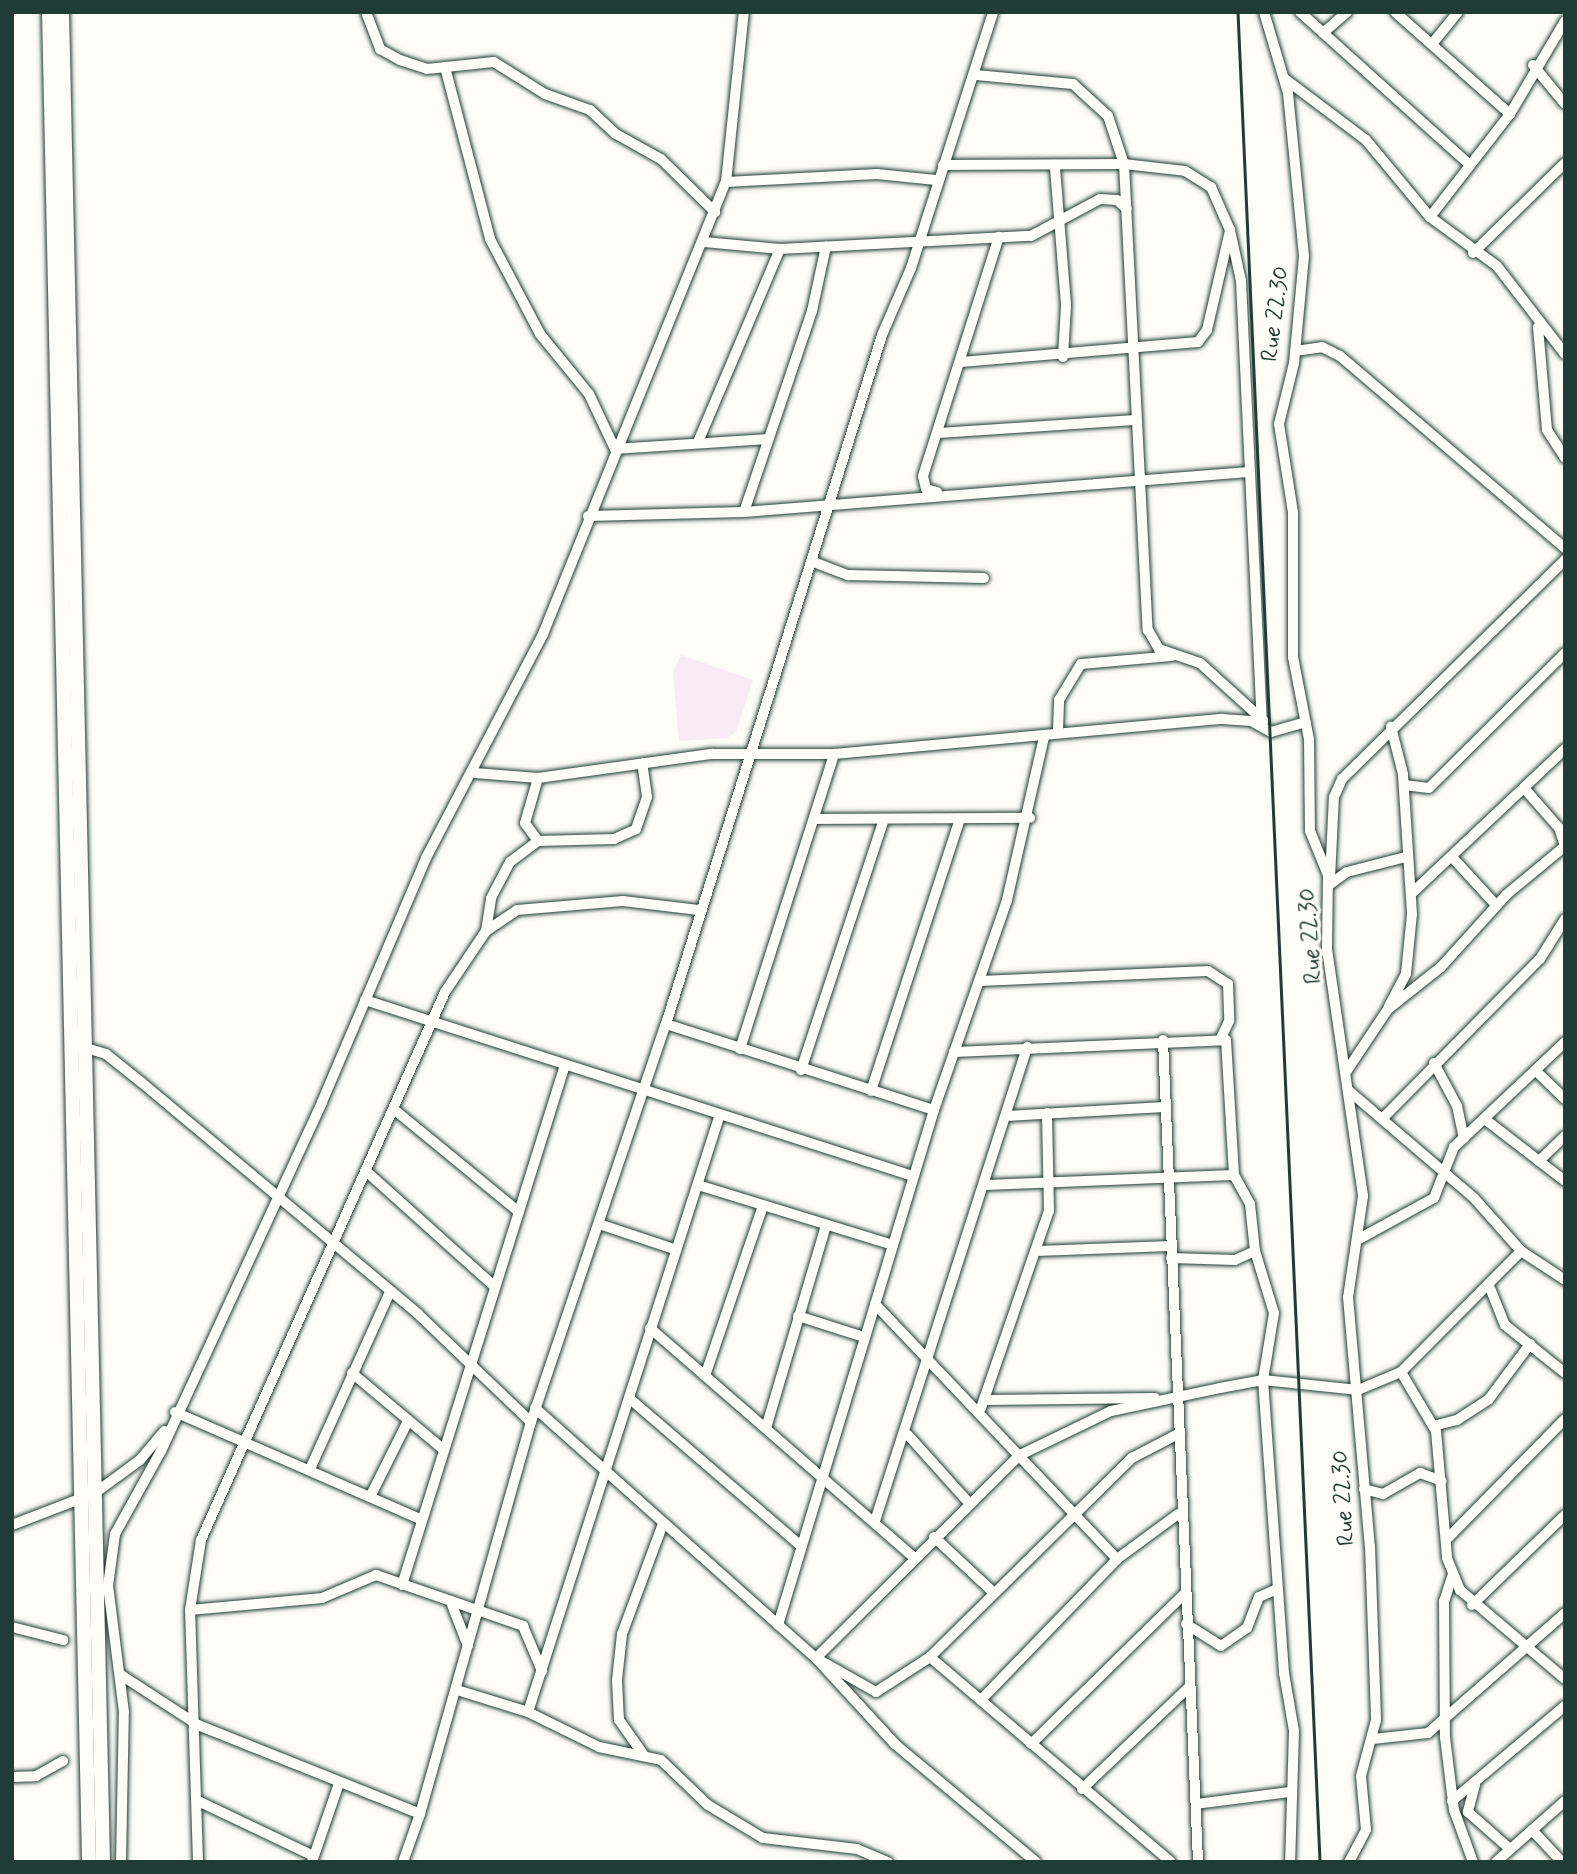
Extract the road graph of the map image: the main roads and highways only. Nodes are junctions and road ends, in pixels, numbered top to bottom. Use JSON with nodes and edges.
{"nodes":[{"id":1,"x":49,"y":12,"type":"edge"},
{"id":2,"x":62,"y":12,"type":"edge"},
{"id":3,"x":88,"y":1496,"type":"junction"},
{"id":4,"x":89,"y":1862,"type":"edge"},
{"id":5,"x":103,"y":1862,"type":"edge"}],
"edges":[{"from":1,"to":3,"type":"main road"},
{"from":2,"to":3,"type":"main road"},
{"from":3,"to":4,"type":"main road"},
{"from":3,"to":5,"type":"main road"}]}
